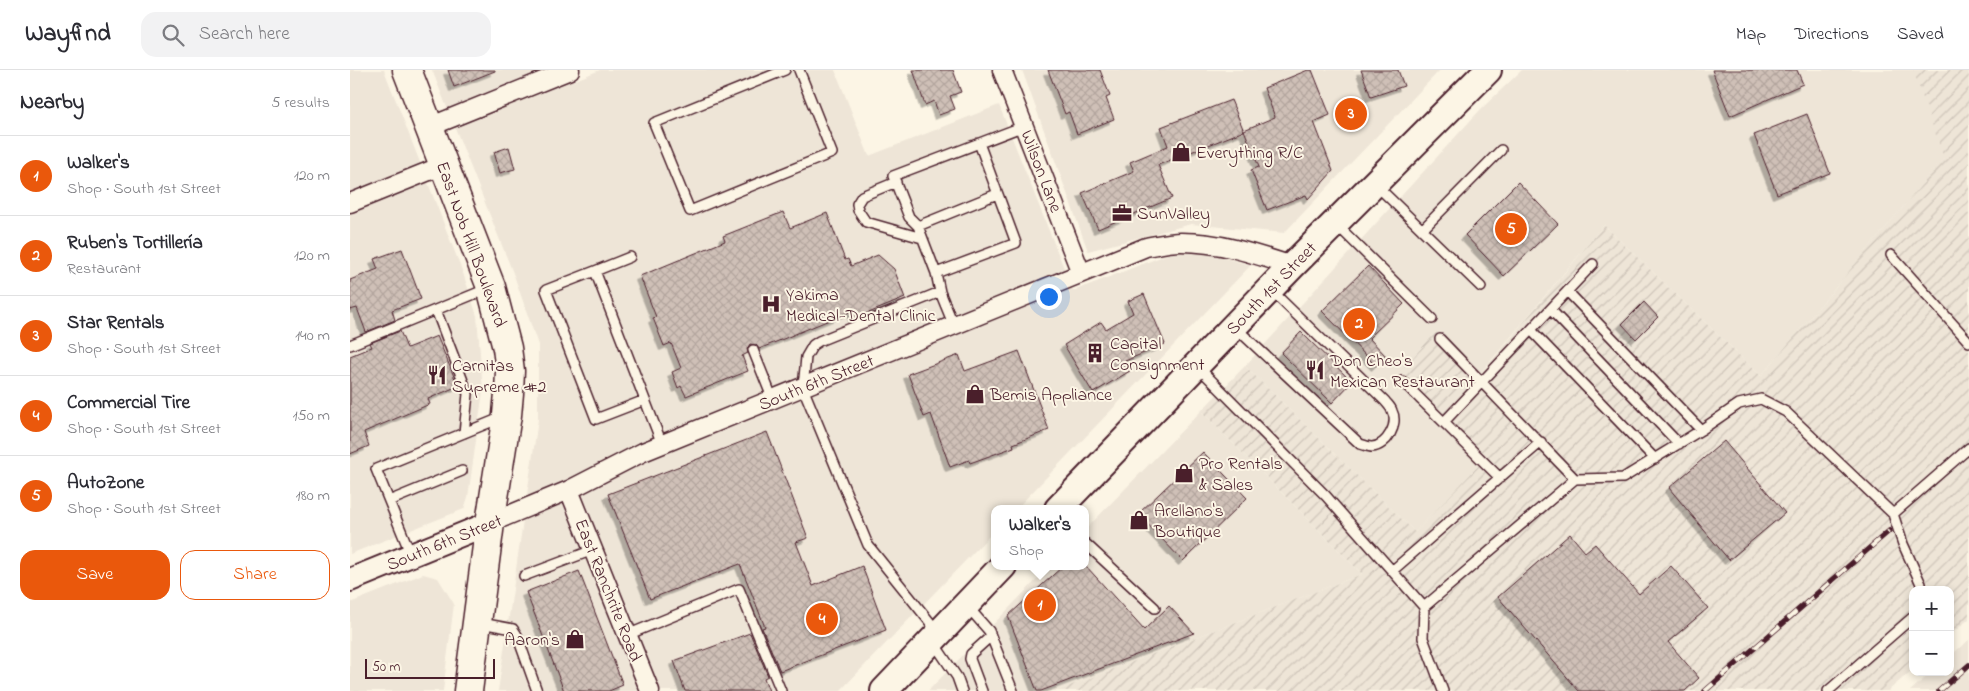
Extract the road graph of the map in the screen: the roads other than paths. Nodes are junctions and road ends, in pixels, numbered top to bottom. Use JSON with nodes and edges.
{"nodes":[{"id":1,"x":406,"y":70,"type":"edge"},
{"id":2,"x":570,"y":70,"type":"edge"},
{"id":3,"x":785,"y":70,"type":"edge"},
{"id":4,"x":799,"y":70,"type":"edge"},
{"id":5,"x":1002,"y":70,"type":"edge"},
{"id":6,"x":1488,"y":70,"type":"edge"},
{"id":7,"x":1024,"y":126,"type":"junction"},
{"id":8,"x":429,"y":127,"type":"junction"},
{"id":9,"x":978,"y":143,"type":"junction"},
{"id":10,"x":1501,"y":150,"type":"dead end"},
{"id":11,"x":444,"y":165,"type":"junction"},
{"id":12,"x":896,"y":182,"type":"junction"},
{"id":13,"x":1374,"y":183,"type":"junction"},
{"id":14,"x":998,"y":194,"type":"junction"},
{"id":15,"x":350,"y":203,"type":"edge"},
{"id":16,"x":1335,"y":223,"type":"junction"},
{"id":17,"x":918,"y":226,"type":"junction"},
{"id":18,"x":1422,"y":230,"type":"junction"},
{"id":19,"x":922,"y":238,"type":"junction"},
{"id":20,"x":1891,"y":255,"type":"dead end"},
{"id":21,"x":630,"y":257,"type":"dead end"},
{"id":22,"x":1593,"y":264,"type":"dead end"},
{"id":23,"x":1292,"y":266,"type":"junction"},
{"id":24,"x":595,"y":271,"type":"junction"},
{"id":25,"x":1081,"y":272,"type":"junction"},
{"id":26,"x":936,"y":273,"type":"junction"},
{"id":27,"x":491,"y":287,"type":"junction"},
{"id":28,"x":1480,"y":287,"type":"dead end"},
{"id":29,"x":1270,"y":289,"type":"junction"},
{"id":30,"x":940,"y":292,"type":"junction"},
{"id":31,"x":1568,"y":292,"type":"junction"},
{"id":32,"x":436,"y":310,"type":"junction"},
{"id":33,"x":1550,"y":310,"type":"junction"},
{"id":34,"x":1432,"y":319,"type":"dead end"},
{"id":35,"x":954,"y":326,"type":"junction"},
{"id":36,"x":1234,"y":326,"type":"junction"},
{"id":37,"x":1532,"y":330,"type":"junction"},
{"id":38,"x":1440,"y":339,"type":"dead end"},
{"id":39,"x":1969,"y":342,"type":"edge"},
{"id":40,"x":350,"y":345,"type":"edge"},
{"id":41,"x":752,"y":350,"type":"dead end"},
{"id":42,"x":1196,"y":365,"type":"junction"},
{"id":43,"x":1402,"y":381,"type":"dead end"},
{"id":44,"x":1483,"y":382,"type":"junction"},
{"id":45,"x":802,"y":388,"type":"junction"},
{"id":46,"x":645,"y":400,"type":"junction"},
{"id":47,"x":773,"y":400,"type":"junction"},
{"id":48,"x":507,"y":415,"type":"junction"},
{"id":49,"x":1444,"y":422,"type":"junction"},
{"id":50,"x":1701,"y":430,"type":"junction"},
{"id":51,"x":464,"y":433,"type":"junction"},
{"id":52,"x":1541,"y":442,"type":"junction"},
{"id":53,"x":662,"y":444,"type":"junction"},
{"id":54,"x":1679,"y":444,"type":"junction"},
{"id":55,"x":1969,"y":448,"type":"edge"},
{"id":56,"x":1655,"y":459,"type":"junction"},
{"id":57,"x":462,"y":471,"type":"dead end"},
{"id":58,"x":1500,"y":478,"type":"junction"},
{"id":59,"x":1575,"y":479,"type":"junction"},
{"id":60,"x":569,"y":490,"type":"junction"},
{"id":61,"x":390,"y":501,"type":"junction"},
{"id":62,"x":1062,"y":505,"type":"edge"},
{"id":63,"x":1893,"y":514,"type":"junction"},
{"id":64,"x":490,"y":523,"type":"junction"},
{"id":65,"x":1089,"y":547,"type":"edge"},
{"id":66,"x":593,"y":550,"type":"junction"},
{"id":67,"x":411,"y":555,"type":"junction"},
{"id":68,"x":999,"y":570,"type":"edge"},
{"id":69,"x":1392,"y":571,"type":"junction"},
{"id":70,"x":524,"y":576,"type":"dead end"},
{"id":71,"x":350,"y":580,"type":"edge"},
{"id":72,"x":1921,"y":586,"type":"edge"},
{"id":73,"x":966,"y":604,"type":"junction"},
{"id":74,"x":1424,"y":607,"type":"junction"},
{"id":75,"x":1155,"y":608,"type":"dead end"},
{"id":76,"x":1909,"y":620,"type":"edge"},
{"id":77,"x":477,"y":622,"type":"junction"},
{"id":78,"x":627,"y":635,"type":"junction"},
{"id":79,"x":991,"y":636,"type":"junction"},
{"id":80,"x":935,"y":637,"type":"junction"},
{"id":81,"x":468,"y":691,"type":"edge"},
{"id":82,"x":537,"y":691,"type":"edge"},
{"id":83,"x":650,"y":691,"type":"edge"},
{"id":84,"x":781,"y":691,"type":"edge"},
{"id":85,"x":884,"y":691,"type":"edge"},
{"id":86,"x":962,"y":691,"type":"edge"},
{"id":87,"x":982,"y":691,"type":"edge"},
{"id":88,"x":1013,"y":691,"type":"edge"},
{"id":89,"x":1443,"y":691,"type":"edge"},
{"id":90,"x":1828,"y":691,"type":"edge"}],
"edges":[{"from":1,"to":8,"type":"main road","name":"East Nob Hill Boulevard"},
{"from":2,"to":8,"type":"street"},
{"from":3,"to":4,"type":"lane"},
{"from":5,"to":7,"type":"street","name":"Wilson Lane"},
{"from":6,"to":13,"type":"main road","name":"South 1st Street"},
{"from":7,"to":9,"type":"lane"},
{"from":7,"to":25,"type":"street","name":"Wilson Lane"},
{"from":8,"to":11,"type":"main road","name":"East Nob Hill Boulevard"},
{"from":9,"to":12,"type":"lane"},
{"from":9,"to":14,"type":"lane"},
{"from":10,"to":18,"type":"lane"},
{"from":11,"to":15,"type":"street"},
{"from":11,"to":27,"type":"main road","name":"East Nob Hill Boulevard"},
{"from":12,"to":17,"type":"lane"},
{"from":12,"to":19,"type":"lane"},
{"from":13,"to":16,"type":"main road","name":"South 1st Street"},
{"from":13,"to":18,"type":"lane"},
{"from":14,"to":17,"type":"lane"},
{"from":14,"to":26,"type":"lane"},
{"from":16,"to":23,"type":"main road","name":"South 1st Street"},
{"from":16,"to":34,"type":"lane"},
{"from":17,"to":19,"type":"lane"},
{"from":18,"to":28,"type":"lane"},
{"from":19,"to":26,"type":"lane"},
{"from":20,"to":39,"type":"lane"},
{"from":21,"to":24,"type":"lane"},
{"from":22,"to":31,"type":"lane"},
{"from":23,"to":25,"type":"street","name":"South 6th Street"},
{"from":23,"to":29,"type":"main road","name":"South 1st Street"},
{"from":24,"to":46,"type":"lane"},
{"from":24,"to":46,"type":"lane"},
{"from":25,"to":35,"type":"street","name":"South 6th Street"},
{"from":26,"to":30,"type":"lane"},
{"from":27,"to":32,"type":"lane"},
{"from":27,"to":48,"type":"main road","name":"East Nob Hill Boulevard"},
{"from":29,"to":36,"type":"main road","name":"South 1st Street"},
{"from":29,"to":36,"type":"lane"},
{"from":30,"to":35,"type":"lane"},
{"from":30,"to":45,"type":"lane"},
{"from":31,"to":33,"type":"lane"},
{"from":31,"to":50,"type":"lane"},
{"from":32,"to":40,"type":"lane"},
{"from":32,"to":51,"type":"lane"},
{"from":33,"to":37,"type":"lane"},
{"from":33,"to":54,"type":"lane"},
{"from":35,"to":45,"type":"street","name":"South 6th Street"},
{"from":36,"to":42,"type":"main road","name":"South 1st Street"},
{"from":37,"to":44,"type":"lane"},
{"from":37,"to":56,"type":"lane"},
{"from":38,"to":44,"type":"lane"},
{"from":41,"to":47,"type":"lane"},
{"from":42,"to":62,"type":"main road","name":"South 1st Street"},
{"from":42,"to":69,"type":"lane"},
{"from":43,"to":49,"type":"lane"},
{"from":44,"to":49,"type":"lane"},
{"from":44,"to":52,"type":"lane"},
{"from":45,"to":47,"type":"street","name":"South 6th Street"},
{"from":45,"to":80,"type":"lane"},
{"from":46,"to":53,"type":"lane"},
{"from":47,"to":53,"type":"street","name":"South 6th Street"},
{"from":48,"to":51,"type":"lane"},
{"from":48,"to":64,"type":"main road","name":"East Nob Hill Boulevard"},
{"from":49,"to":58,"type":"lane"},
{"from":50,"to":54,"type":"lane"},
{"from":50,"to":63,"type":"lane"},
{"from":51,"to":61,"type":"lane"},
{"from":52,"to":58,"type":"lane"},
{"from":52,"to":59,"type":"lane"},
{"from":53,"to":60,"type":"street","name":"South 6th Street"},
{"from":54,"to":56,"type":"lane"},
{"from":55,"to":63,"type":"lane"},
{"from":56,"to":59,"type":"lane"},
{"from":57,"to":61,"type":"lane"},
{"from":58,"to":69,"type":"lane"},
{"from":59,"to":74,"type":"lane"},
{"from":60,"to":64,"type":"street","name":"South 6th Street"},
{"from":60,"to":66,"type":"street","name":"East Ranchrite Road"},
{"from":61,"to":67,"type":"lane"},
{"from":63,"to":72,"type":"lane"},
{"from":64,"to":67,"type":"street","name":"South 6th Street"},
{"from":64,"to":77,"type":"main road","name":"East Nob Hill Boulevard"},
{"from":65,"to":75,"type":"lane"},
{"from":66,"to":70,"type":"lane"},
{"from":66,"to":78,"type":"street","name":"East Ranchrite Road"},
{"from":67,"to":71,"type":"street","name":"South 6th Street"},
{"from":68,"to":73,"type":"main road"},
{"from":69,"to":74,"type":"lane"},
{"from":73,"to":79,"type":"lane"},
{"from":73,"to":80,"type":"main road"},
{"from":74,"to":89,"type":"lane"},
{"from":76,"to":90,"type":"lane"},
{"from":77,"to":81,"type":"main road","name":"East Nob Hill Boulevard"},
{"from":77,"to":82,"type":"lane"},
{"from":78,"to":83,"type":"street","name":"East Ranchrite Road"},
{"from":78,"to":84,"type":"lane"},
{"from":79,"to":87,"type":"lane"},
{"from":79,"to":88,"type":"lane"},
{"from":80,"to":85,"type":"main road"},
{"from":80,"to":86,"type":"lane"}]}
